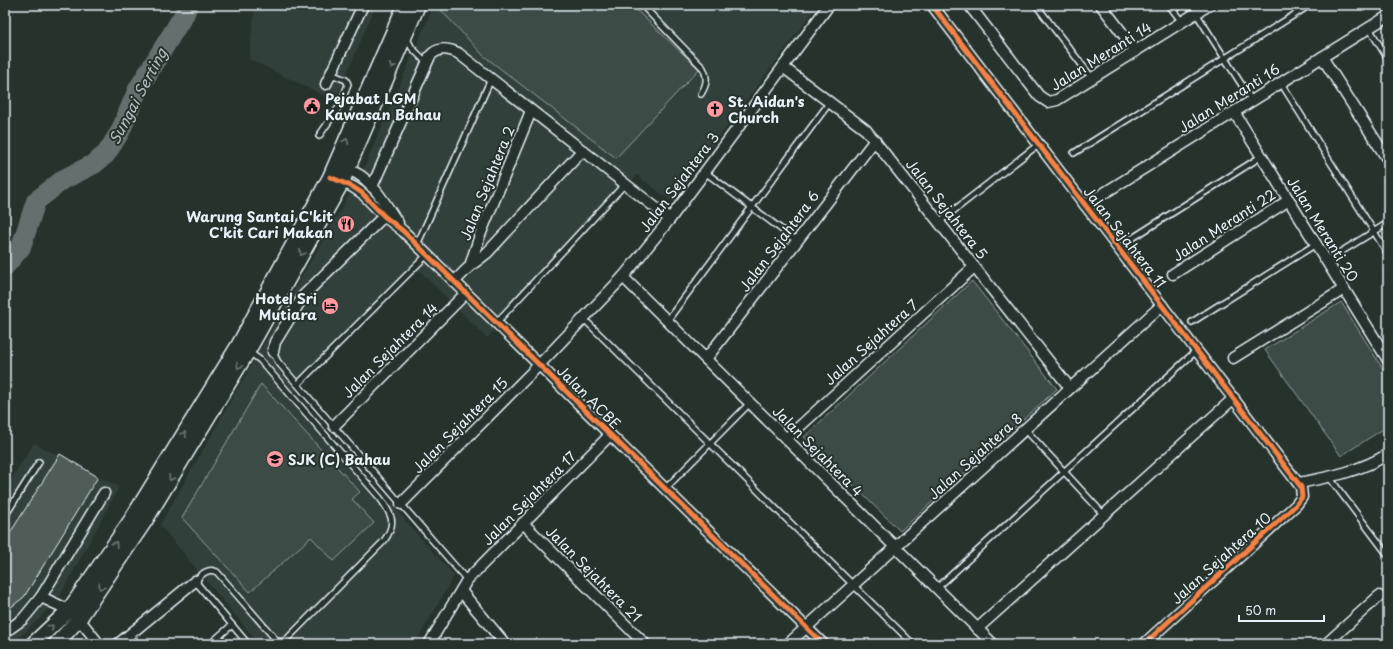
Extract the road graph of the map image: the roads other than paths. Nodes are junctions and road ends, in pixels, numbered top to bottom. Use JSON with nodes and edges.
{"nodes":[{"id":1,"x":363,"y":5,"type":"edge"},
{"id":2,"x":405,"y":5,"type":"edge"},
{"id":3,"x":418,"y":5,"type":"edge"},
{"id":4,"x":642,"y":5,"type":"edge"},
{"id":5,"x":830,"y":5,"type":"edge"},
{"id":6,"x":932,"y":5,"type":"edge"},
{"id":7,"x":969,"y":5,"type":"edge"},
{"id":8,"x":1036,"y":5,"type":"edge"},
{"id":9,"x":1101,"y":5,"type":"edge"},
{"id":10,"x":1169,"y":5,"type":"edge"},
{"id":11,"x":1181,"y":5,"type":"edge"},
{"id":12,"x":1209,"y":5,"type":"edge"},
{"id":13,"x":1310,"y":5,"type":"edge"},
{"id":14,"x":1173,"y":10,"type":"junction"},
{"id":15,"x":1196,"y":13,"type":"junction"},
{"id":16,"x":1388,"y":16,"type":"edge"},
{"id":17,"x":1182,"y":22,"type":"junction"},
{"id":18,"x":1368,"y":28,"type":"junction"},
{"id":19,"x":406,"y":34,"type":"junction"},
{"id":20,"x":1136,"y":51,"type":"junction"},
{"id":21,"x":1322,"y":57,"type":"junction"},
{"id":22,"x":1225,"y":58,"type":"junction"},
{"id":23,"x":1388,"y":59,"type":"edge"},
{"id":24,"x":427,"y":63,"type":"junction"},
{"id":25,"x":784,"y":67,"type":"junction"},
{"id":26,"x":331,"y":74,"type":"junction"},
{"id":27,"x":1092,"y":78,"type":"junction"},
{"id":28,"x":491,"y":79,"type":"junction"},
{"id":29,"x":1281,"y":83,"type":"junction"},
{"id":30,"x":326,"y":84,"type":"dead end"},
{"id":31,"x":701,"y":94,"type":"dead end"},
{"id":32,"x":1252,"y":101,"type":"junction"},
{"id":33,"x":830,"y":102,"type":"junction"},
{"id":34,"x":531,"y":111,"type":"junction"},
{"id":35,"x":1234,"y":112,"type":"junction"},
{"id":36,"x":319,"y":136,"type":"dead end"},
{"id":37,"x":874,"y":140,"type":"junction"},
{"id":38,"x":1039,"y":144,"type":"junction"},
{"id":39,"x":582,"y":151,"type":"junction"},
{"id":40,"x":1074,"y":153,"type":"dead end"},
{"id":41,"x":1262,"y":156,"type":"junction"},
{"id":42,"x":1388,"y":160,"type":"edge"},
{"id":43,"x":342,"y":166,"type":"junction"},
{"id":44,"x":705,"y":172,"type":"junction"},
{"id":45,"x":336,"y":180,"type":"junction"},
{"id":46,"x":625,"y":184,"type":"junction"},
{"id":47,"x":372,"y":187,"type":"junction"},
{"id":48,"x":1289,"y":200,"type":"junction"},
{"id":49,"x":1086,"y":205,"type":"junction"},
{"id":50,"x":752,"y":207,"type":"junction"},
{"id":51,"x":384,"y":216,"type":"junction"},
{"id":52,"x":670,"y":219,"type":"junction"},
{"id":53,"x":939,"y":222,"type":"junction"},
{"id":54,"x":1388,"y":223,"type":"edge"},
{"id":55,"x":403,"y":232,"type":"junction"},
{"id":56,"x":1374,"y":232,"type":"junction"},
{"id":57,"x":797,"y":241,"type":"junction"},
{"id":58,"x":1128,"y":241,"type":"dead end"},
{"id":59,"x":1316,"y":244,"type":"junction"},
{"id":60,"x":417,"y":245,"type":"junction"},
{"id":61,"x":1388,"y":254,"type":"edge"},
{"id":62,"x":427,"y":255,"type":"junction"},
{"id":63,"x":1326,"y":261,"type":"junction"},
{"id":64,"x":470,"y":266,"type":"junction"},
{"id":65,"x":974,"y":267,"type":"junction"},
{"id":66,"x":1173,"y":274,"type":"dead end"},
{"id":67,"x":623,"y":277,"type":"junction"},
{"id":68,"x":454,"y":282,"type":"junction"},
{"id":69,"x":1344,"y":289,"type":"junction"},
{"id":70,"x":466,"y":294,"type":"junction"},
{"id":71,"x":1162,"y":305,"type":"junction"},
{"id":72,"x":584,"y":319,"type":"junction"},
{"id":73,"x":667,"y":321,"type":"junction"},
{"id":74,"x":1192,"y":322,"type":"dead end"},
{"id":75,"x":496,"y":323,"type":"junction"},
{"id":76,"x":243,"y":349,"type":"junction"},
{"id":77,"x":1197,"y":350,"type":"junction"},
{"id":78,"x":273,"y":352,"type":"joint"},
{"id":79,"x":1233,"y":358,"type":"dead end"},
{"id":80,"x":706,"y":359,"type":"junction"},
{"id":81,"x":1388,"y":360,"type":"edge"},
{"id":82,"x":539,"y":365,"type":"junction"},
{"id":83,"x":298,"y":384,"type":"junction"},
{"id":84,"x":1070,"y":388,"type":"junction"},
{"id":85,"x":1234,"y":398,"type":"junction"},
{"id":86,"x":750,"y":403,"type":"junction"},
{"id":87,"x":334,"y":426,"type":"junction"},
{"id":88,"x":1026,"y":429,"type":"junction"},
{"id":89,"x":610,"y":435,"type":"junction"},
{"id":90,"x":786,"y":439,"type":"junction"},
{"id":91,"x":710,"y":444,"type":"junction"},
{"id":92,"x":1386,"y":459,"type":"edge"},
{"id":93,"x":39,"y":462,"type":"dead end"},
{"id":94,"x":1065,"y":471,"type":"junction"},
{"id":95,"x":1329,"y":477,"type":"junction"},
{"id":96,"x":1299,"y":483,"type":"junction"},
{"id":97,"x":665,"y":489,"type":"junction"},
{"id":98,"x":104,"y":493,"type":"dead end"},
{"id":99,"x":401,"y":504,"type":"junction"},
{"id":100,"x":1104,"y":515,"type":"junction"},
{"id":101,"x":5,"y":516,"type":"edge"},
{"id":102,"x":523,"y":524,"type":"junction"},
{"id":103,"x":895,"y":547,"type":"junction"},
{"id":104,"x":1388,"y":555,"type":"edge"},
{"id":105,"x":195,"y":580,"type":"junction"},
{"id":106,"x":466,"y":580,"type":"junction"},
{"id":107,"x":853,"y":585,"type":"junction"},
{"id":108,"x":937,"y":588,"type":"junction"},
{"id":109,"x":461,"y":591,"type":"junction"},
{"id":110,"x":1379,"y":596,"type":"dead end"},
{"id":111,"x":41,"y":597,"type":"junction"},
{"id":112,"x":74,"y":615,"type":"junction"},
{"id":113,"x":232,"y":626,"type":"junction"},
{"id":114,"x":806,"y":628,"type":"junction"},
{"id":115,"x":978,"y":628,"type":"junction"},
{"id":116,"x":5,"y":632,"type":"edge"},
{"id":117,"x":1150,"y":642,"type":"edge"},
{"id":118,"x":33,"y":644,"type":"edge"},
{"id":119,"x":56,"y":644,"type":"edge"},
{"id":120,"x":99,"y":644,"type":"edge"},
{"id":121,"x":118,"y":644,"type":"edge"},
{"id":122,"x":210,"y":644,"type":"edge"},
{"id":123,"x":248,"y":644,"type":"edge"},
{"id":124,"x":429,"y":644,"type":"edge"},
{"id":125,"x":505,"y":644,"type":"edge"},
{"id":126,"x":645,"y":644,"type":"edge"},
{"id":127,"x":788,"y":644,"type":"edge"},
{"id":128,"x":823,"y":644,"type":"edge"},
{"id":129,"x":913,"y":644,"type":"edge"},
{"id":130,"x":993,"y":644,"type":"edge"},
{"id":131,"x":1326,"y":644,"type":"edge"}],
"edges":[{"from":1,"to":26,"type":"street"},
{"from":43,"to":2,"type":"main road","one_way":true},
{"from":3,"to":19,"type":"main road"},
{"from":4,"to":31,"type":"lane"},
{"from":5,"to":25,"type":"street","name":"Jalan Sejahtera 3"},
{"from":6,"to":38,"type":"street","name":"Jalan Sejahtera 11"},
{"from":7,"to":27,"type":"street","name":"Jalan Meranti 14"},
{"from":8,"to":27,"type":"lane"},
{"from":9,"to":20,"type":"street"},
{"from":10,"to":14,"type":"lane"},
{"from":11,"to":14,"type":"lane"},
{"from":12,"to":15,"type":"street","name":"Jalan Meranti 14"},
{"from":13,"to":22,"type":"lane"},
{"from":14,"to":17,"type":"lane"},
{"from":15,"to":17,"type":"street","name":"Jalan Meranti 14"},
{"from":15,"to":22,"type":"lane"},
{"from":16,"to":18,"type":"street","name":"Jalan Meranti 16"},
{"from":17,"to":20,"type":"street","name":"Jalan Meranti 14"},
{"from":18,"to":21,"type":"street","name":"Jalan Meranti 16"},
{"from":18,"to":23,"type":"lane"},
{"from":19,"to":24,"type":"lane"},
{"from":19,"to":43,"type":"main road","one_way":true},
{"from":20,"to":27,"type":"street","name":"Jalan Meranti 14"},
{"from":21,"to":29,"type":"street","name":"Jalan Meranti 16"},
{"from":21,"to":42,"type":"street"},
{"from":22,"to":32,"type":"lane"},
{"from":22,"to":40,"type":"lane"},
{"from":24,"to":28,"type":"street"},
{"from":24,"to":47,"type":"street"},
{"from":25,"to":33,"type":"street","name":"Jalan Sejahtera 5"},
{"from":25,"to":44,"type":"street","name":"Jalan Sejahtera 3"},
{"from":26,"to":30,"type":"street"},
{"from":26,"to":36,"type":"lane"},
{"from":28,"to":34,"type":"street"},
{"from":28,"to":60,"type":"lane"},
{"from":29,"to":32,"type":"street","name":"Jalan Meranti 16"},
{"from":29,"to":56,"type":"lane"},
{"from":32,"to":35,"type":"street","name":"Jalan Meranti 16"},
{"from":33,"to":37,"type":"street","name":"Jalan Sejahtera 5"},
{"from":33,"to":50,"type":"lane"},
{"from":34,"to":39,"type":"street"},
{"from":34,"to":64,"type":"street","name":"Jalan Sejahtera 2"},
{"from":35,"to":41,"type":"street","name":"Jalan Meranti 20"},
{"from":35,"to":49,"type":"street","name":"Jalan Meranti 16"},
{"from":37,"to":53,"type":"street","name":"Jalan Sejahtera 5"},
{"from":37,"to":57,"type":"street","name":"Jalan Sejahtera 6"},
{"from":38,"to":49,"type":"street","name":"Jalan Sejahtera 11"},
{"from":38,"to":53,"type":"lane"},
{"from":39,"to":46,"type":"street"},
{"from":39,"to":64,"type":"street","name":"Jalan Sejahtera 2"},
{"from":41,"to":48,"type":"street","name":"Jalan Meranti 20"},
{"from":41,"to":58,"type":"lane"},
{"from":43,"to":45,"type":"main road"},
{"from":43,"to":47,"type":"street","name":"Jalan ACBE"},
{"from":44,"to":50,"type":"lane"},
{"from":44,"to":52,"type":"street","name":"Jalan Sejahtera 3"},
{"from":45,"to":51,"type":"street","name":"Jalan ACBE"},
{"from":45,"to":76,"type":"main road"},
{"from":46,"to":52,"type":"street"},
{"from":46,"to":75,"type":"lane"},
{"from":47,"to":55,"type":"street","name":"Jalan ACBE"},
{"from":48,"to":59,"type":"street","name":"Jalan Meranti 20"},
{"from":48,"to":66,"type":"street","name":"Jalan Meranti 22"},
{"from":49,"to":71,"type":"street","name":"Jalan Sejahtera 11"},
{"from":50,"to":57,"type":"lane"},
{"from":50,"to":73,"type":"lane"},
{"from":51,"to":55,"type":"street","name":"Jalan ACBE"},
{"from":51,"to":78,"type":"street"},
{"from":52,"to":67,"type":"street","name":"Jalan Sejahtera 3"},
{"from":53,"to":65,"type":"street","name":"Jalan Sejahtera 5"},
{"from":54,"to":56,"type":"lane"},
{"from":55,"to":60,"type":"street","name":"Jalan ACBE"},
{"from":56,"to":61,"type":"lane"},
{"from":56,"to":63,"type":"lane"},
{"from":57,"to":80,"type":"street","name":"Jalan Sejahtera 6"},
{"from":59,"to":63,"type":"street","name":"Jalan Meranti 20"},
{"from":59,"to":74,"type":"lane"},
{"from":60,"to":62,"type":"street","name":"Jalan ACBE"},
{"from":62,"to":68,"type":"street","name":"Jalan ACBE"},
{"from":62,"to":83,"type":"lane"},
{"from":63,"to":69,"type":"street","name":"Jalan Meranti 20"},
{"from":64,"to":68,"type":"street","name":"Jalan Sejahtera 2"},
{"from":65,"to":84,"type":"street","name":"Jalan Sejahtera 5"},
{"from":65,"to":90,"type":"street","name":"Jalan Sejahtera 7"},
{"from":67,"to":72,"type":"street","name":"Jalan Sejahtera 3"},
{"from":67,"to":73,"type":"street","name":"Jalan Sejahtera 4"},
{"from":68,"to":70,"type":"street","name":"Jalan ACBE"},
{"from":69,"to":79,"type":"street"},
{"from":69,"to":81,"type":"street","name":"Jalan Meranti 20"},
{"from":70,"to":75,"type":"street","name":"Jalan ACBE"},
{"from":70,"to":87,"type":"street","name":"Jalan Sejahtera 14"},
{"from":71,"to":77,"type":"street","name":"Jalan Sejahtera 11"},
{"from":71,"to":84,"type":"street","name":"Jalan Sejahtera 8"},
{"from":72,"to":82,"type":"street","name":"Jalan Sejahtera 3"},
{"from":72,"to":91,"type":"lane"},
{"from":73,"to":80,"type":"street","name":"Jalan Sejahtera 4"},
{"from":75,"to":82,"type":"street","name":"Jalan ACBE"},
{"from":76,"to":105,"type":"lane"},
{"from":76,"to":112,"type":"main road"},
{"from":77,"to":85,"type":"street","name":"Jalan Sejahtera 11"},
{"from":77,"to":94,"type":"lane"},
{"from":78,"to":83,"type":"lane"},
{"from":80,"to":86,"type":"street","name":"Jalan Sejahtera 4"},
{"from":82,"to":89,"type":"street","name":"Jalan ACBE"},
{"from":82,"to":99,"type":"street","name":"Jalan Sejahtera 15"},
{"from":83,"to":87,"type":"lane"},
{"from":84,"to":88,"type":"street","name":"Jalan Sejahtera 8"},
{"from":85,"to":96,"type":"street","name":"Jalan Sejahtera 11"},
{"from":85,"to":100,"type":"street"},
{"from":86,"to":90,"type":"street","name":"Jalan Sejahtera 4"},
{"from":86,"to":91,"type":"lane"},
{"from":87,"to":99,"type":"lane"},
{"from":88,"to":94,"type":"lane"},
{"from":88,"to":103,"type":"street","name":"Jalan Sejahtera 8"},
{"from":89,"to":97,"type":"street","name":"Jalan ACBE"},
{"from":89,"to":102,"type":"street","name":"Jalan Sejahtera 17"},
{"from":90,"to":103,"type":"street","name":"Jalan Sejahtera 4"},
{"from":91,"to":97,"type":"lane"},
{"from":91,"to":107,"type":"lane"},
{"from":92,"to":95,"type":"street"},
{"from":93,"to":101,"type":"lane"},
{"from":94,"to":100,"type":"lane"},
{"from":94,"to":108,"type":"lane"},
{"from":95,"to":96,"type":"street"},
{"from":95,"to":104,"type":"lane"},
{"from":96,"to":117,"type":"street","name":"Jalan Sejahtera 10"},
{"from":97,"to":114,"type":"street","name":"Jalan ACBE"},
{"from":98,"to":111,"type":"street"},
{"from":99,"to":106,"type":"lane"},
{"from":100,"to":115,"type":"street"},
{"from":102,"to":106,"type":"street","name":"Jalan Sejahtera 17"},
{"from":102,"to":126,"type":"street","name":"Jalan Sejahtera 21"},
{"from":103,"to":107,"type":"street","name":"Jalan Sejahtera 8"},
{"from":103,"to":108,"type":"street","name":"Jalan Sejahtera 4"},
{"from":105,"to":113,"type":"lane"},
{"from":105,"to":121,"type":"street"},
{"from":106,"to":109,"type":"street"},
{"from":107,"to":114,"type":"street","name":"Jalan Sejahtera 8"},
{"from":107,"to":129,"type":"lane"},
{"from":108,"to":115,"type":"street","name":"Jalan Sejahtera 4"},
{"from":109,"to":124,"type":"street"},
{"from":109,"to":125,"type":"street"},
{"from":110,"to":131,"type":"street"},
{"from":111,"to":112,"type":"street"},
{"from":111,"to":116,"type":"street"},
{"from":118,"to":112,"type":"main road","one_way":true},
{"from":112,"to":119,"type":"main road"},
{"from":112,"to":120,"type":"street"},
{"from":113,"to":122,"type":"lane"},
{"from":113,"to":123,"type":"lane"},
{"from":114,"to":127,"type":"street","name":"Jalan Sejahtera 8"},
{"from":114,"to":128,"type":"street","name":"Jalan ACBE"},
{"from":115,"to":130,"type":"street","name":"Jalan Sejahtera 4"}]}
